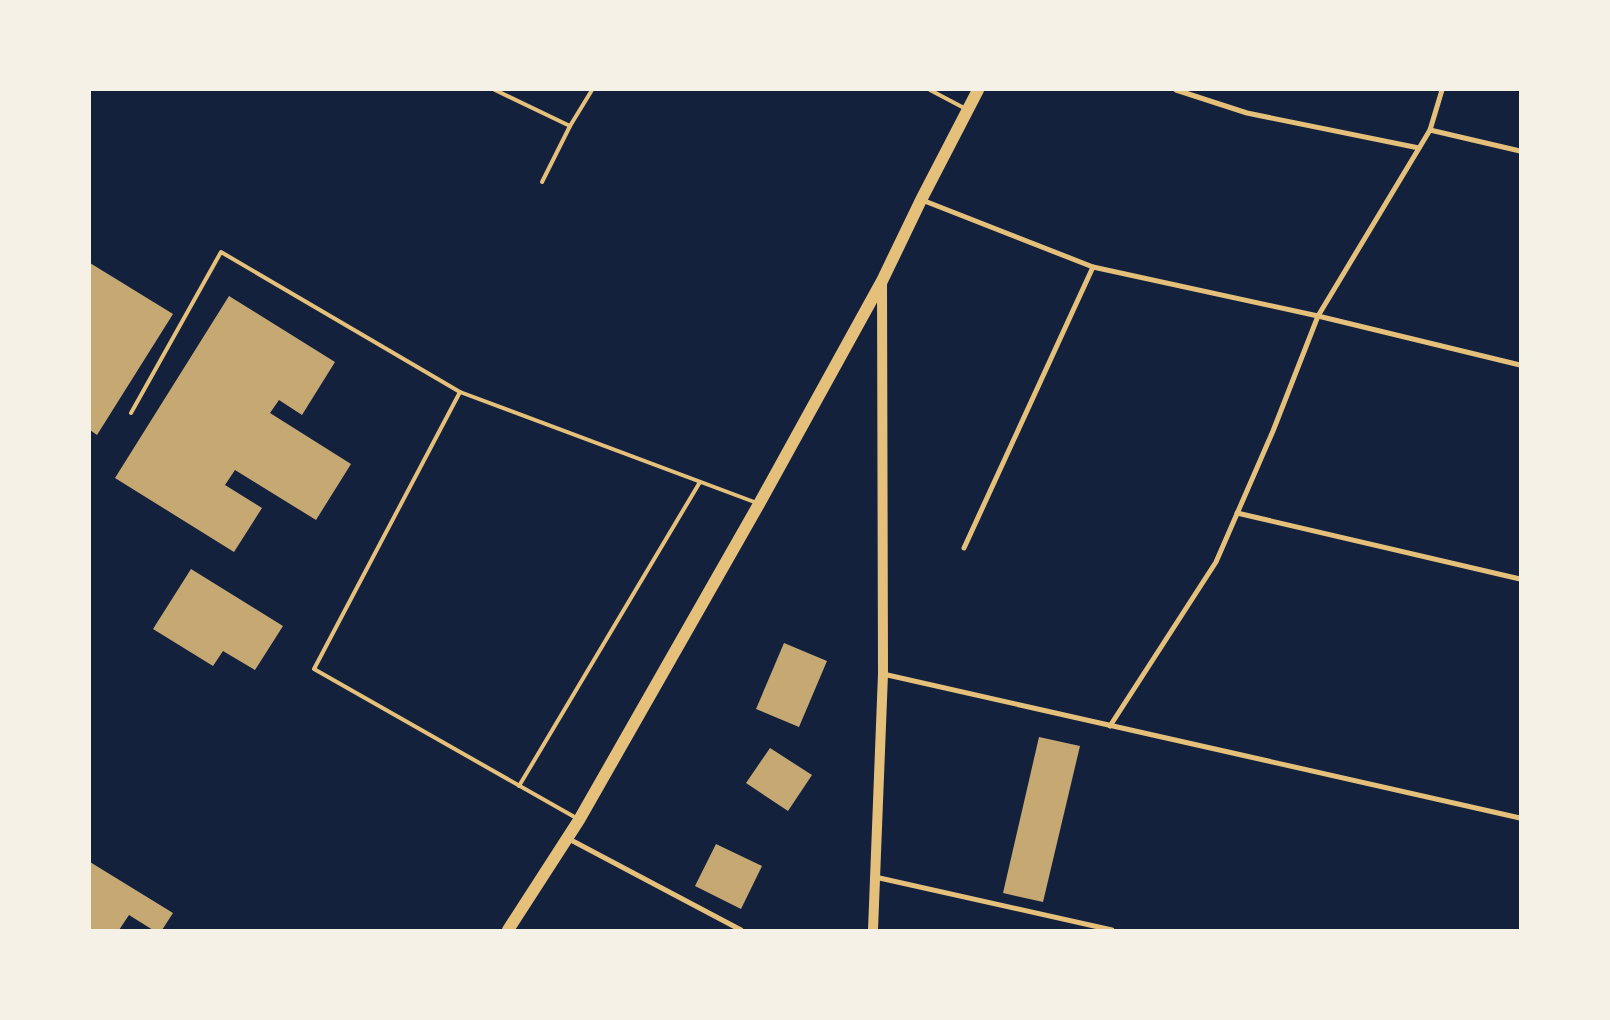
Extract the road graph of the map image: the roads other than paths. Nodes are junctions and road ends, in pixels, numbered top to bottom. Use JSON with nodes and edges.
{"nodes":[{"id":1,"x":495,"y":90,"type":"edge"},
{"id":2,"x":592,"y":90,"type":"edge"},
{"id":3,"x":930,"y":90,"type":"edge"},
{"id":4,"x":978,"y":90,"type":"edge"},
{"id":5,"x":1176,"y":90,"type":"edge"},
{"id":6,"x":1442,"y":90,"type":"edge"},
{"id":7,"x":968,"y":110,"type":"junction"},
{"id":8,"x":570,"y":126,"type":"junction"},
{"id":9,"x":1430,"y":130,"type":"junction"},
{"id":10,"x":1419,"y":148,"type":"junction"},
{"id":11,"x":1520,"y":151,"type":"edge"},
{"id":12,"x":542,"y":182,"type":"dead end"},
{"id":13,"x":921,"y":200,"type":"junction"},
{"id":14,"x":1093,"y":268,"type":"junction"},
{"id":15,"x":882,"y":281,"type":"junction"},
{"id":16,"x":1318,"y":316,"type":"junction"},
{"id":17,"x":1520,"y":365,"type":"edge"},
{"id":18,"x":460,"y":392,"type":"junction"},
{"id":19,"x":132,"y":414,"type":"dead end"},
{"id":20,"x":700,"y":482,"type":"junction"},
{"id":21,"x":759,"y":504,"type":"junction"},
{"id":22,"x":1237,"y":513,"type":"junction"},
{"id":23,"x":964,"y":548,"type":"dead end"},
{"id":24,"x":1520,"y":579,"type":"edge"},
{"id":25,"x":883,"y":674,"type":"junction"},
{"id":26,"x":1110,"y":726,"type":"junction"},
{"id":27,"x":519,"y":786,"type":"junction"},
{"id":28,"x":1520,"y":818,"type":"edge"},
{"id":29,"x":579,"y":820,"type":"junction"},
{"id":30,"x":568,"y":838,"type":"junction"},
{"id":31,"x":875,"y":877,"type":"junction"},
{"id":32,"x":508,"y":930,"type":"edge"},
{"id":33,"x":741,"y":930,"type":"edge"},
{"id":34,"x":873,"y":930,"type":"edge"},
{"id":35,"x":1112,"y":930,"type":"edge"}],
"edges":[{"from":1,"to":8,"type":"lane"},
{"from":2,"to":8,"type":"lane"},
{"from":3,"to":7,"type":"lane"},
{"from":4,"to":7,"type":"main road"},
{"from":5,"to":10,"type":"street"},
{"from":6,"to":9,"type":"street"},
{"from":7,"to":13,"type":"main road"},
{"from":8,"to":12,"type":"lane"},
{"from":9,"to":10,"type":"street"},
{"from":9,"to":11,"type":"street"},
{"from":10,"to":16,"type":"street"},
{"from":13,"to":14,"type":"street"},
{"from":13,"to":15,"type":"main road"},
{"from":14,"to":16,"type":"street"},
{"from":14,"to":23,"type":"street"},
{"from":15,"to":21,"type":"main road"},
{"from":15,"to":25,"type":"main road"},
{"from":16,"to":17,"type":"street"},
{"from":16,"to":22,"type":"street"},
{"from":18,"to":19,"type":"lane"},
{"from":18,"to":20,"type":"lane"},
{"from":18,"to":27,"type":"lane"},
{"from":20,"to":21,"type":"lane"},
{"from":20,"to":27,"type":"lane"},
{"from":21,"to":29,"type":"main road"},
{"from":22,"to":24,"type":"street"},
{"from":22,"to":26,"type":"street"},
{"from":25,"to":26,"type":"street"},
{"from":25,"to":31,"type":"main road"},
{"from":26,"to":28,"type":"street"},
{"from":27,"to":29,"type":"lane"},
{"from":29,"to":30,"type":"main road"},
{"from":30,"to":32,"type":"main road"},
{"from":30,"to":33,"type":"street"},
{"from":31,"to":34,"type":"main road"},
{"from":31,"to":35,"type":"street"}]}
